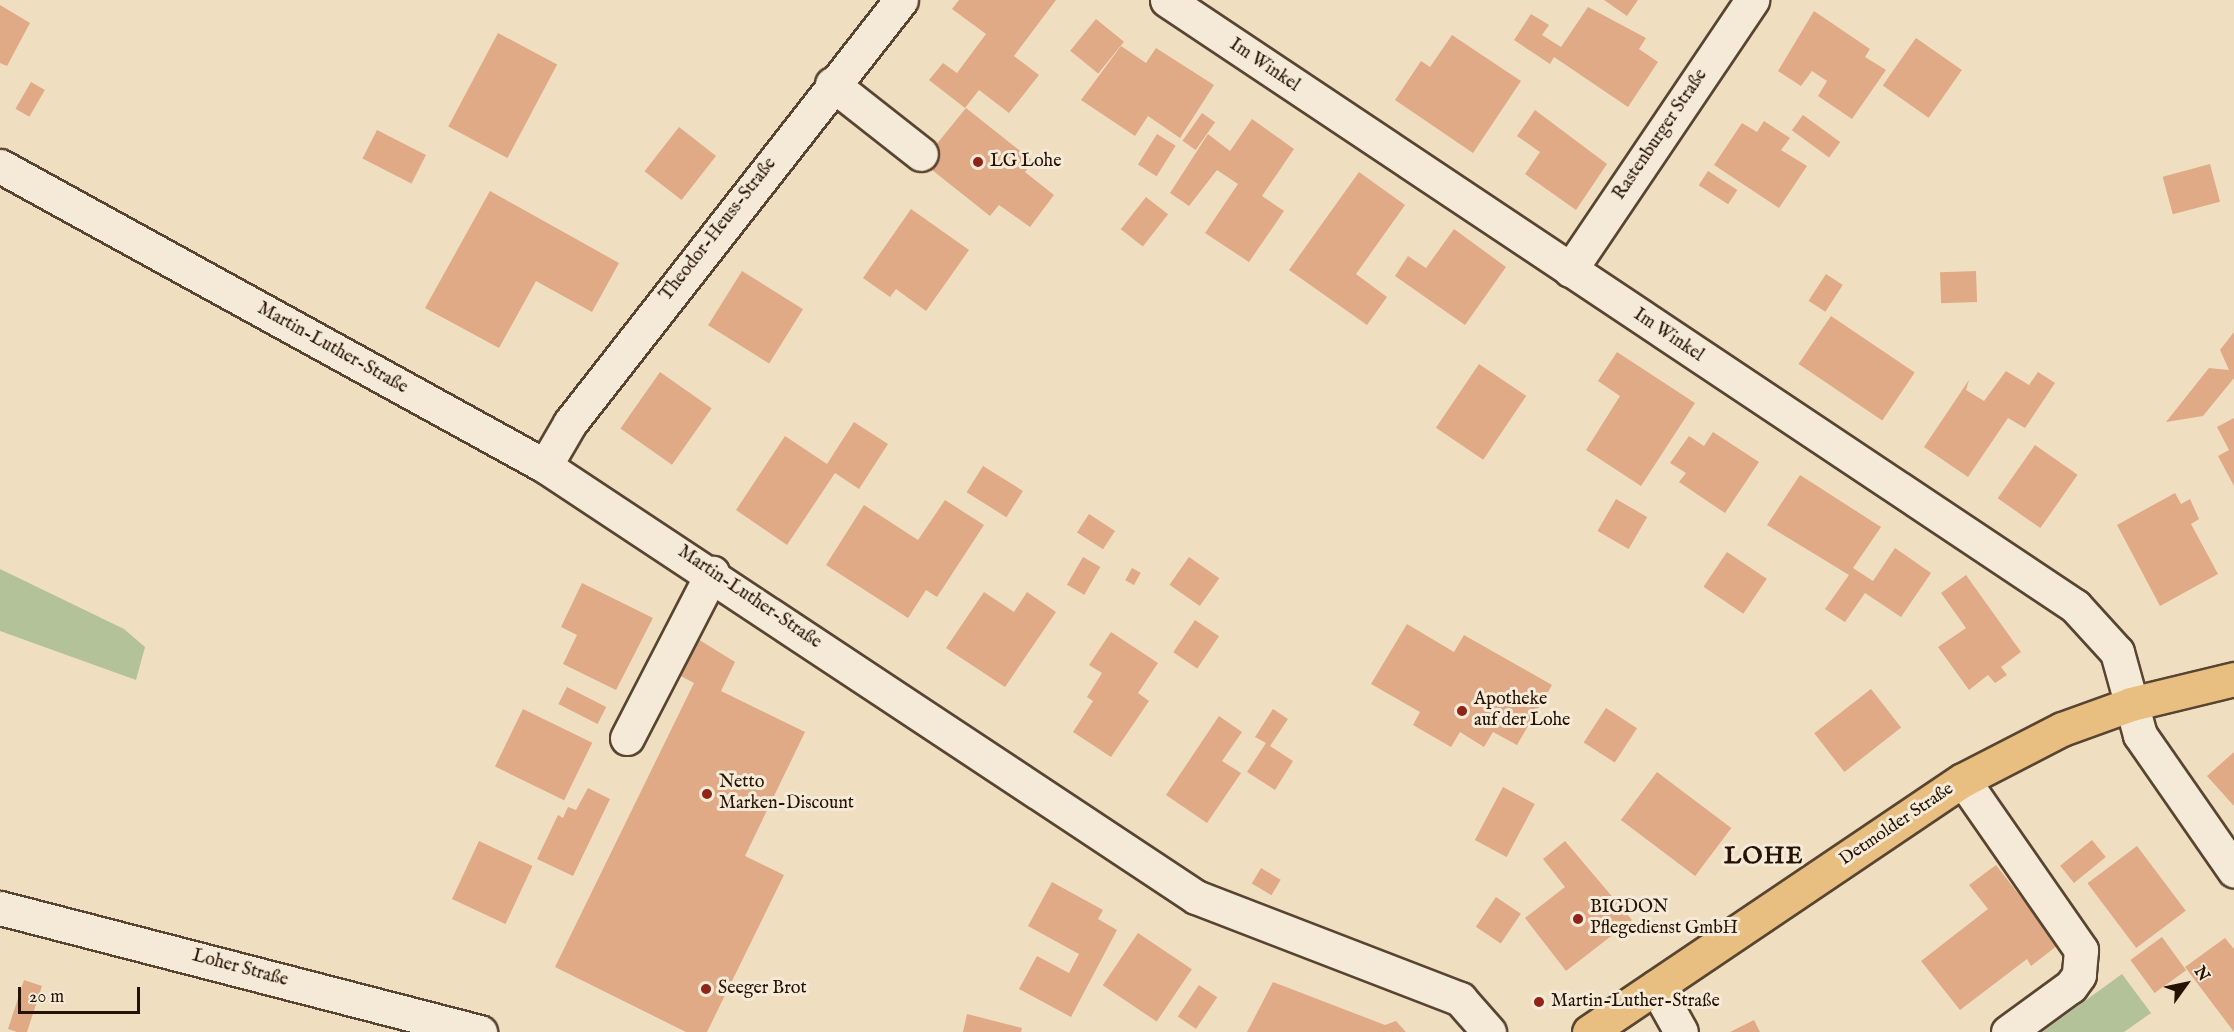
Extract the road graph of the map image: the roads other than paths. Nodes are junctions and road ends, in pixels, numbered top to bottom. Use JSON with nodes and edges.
{"nodes":[{"id":1,"x":901,"y":0,"type":"edge"},
{"id":2,"x":1167,"y":0,"type":"edge"},
{"id":3,"x":1752,"y":0,"type":"edge"},
{"id":4,"x":832,"y":84,"type":"junction"},
{"id":5,"x":921,"y":154,"type":"dead end"},
{"id":6,"x":0,"y":166,"type":"edge"},
{"id":7,"x":1570,"y":270,"type":"junction"},
{"id":8,"x":545,"y":466,"type":"junction"},
{"id":9,"x":712,"y":573,"type":"junction"},
{"id":10,"x":2234,"y":679,"type":"edge"},
{"id":11,"x":2131,"y":704,"type":"junction"},
{"id":12,"x":627,"y":738,"type":"dead end"},
{"id":13,"x":1963,"y":780,"type":"junction"},
{"id":14,"x":2234,"y":870,"type":"edge"},
{"id":15,"x":0,"y":908,"type":"edge"},
{"id":16,"x":1656,"y":987,"type":"junction"},
{"id":17,"x":480,"y":1032,"type":"edge"},
{"id":18,"x":1489,"y":1032,"type":"edge"},
{"id":19,"x":1589,"y":1032,"type":"edge"},
{"id":20,"x":1681,"y":1032,"type":"edge"},
{"id":21,"x":2008,"y":1032,"type":"edge"}],
"edges":[{"from":1,"to":4,"type":"street","name":"Theodor-Heuss-Straße"},
{"from":2,"to":7,"type":"street","name":"Im Winkel"},
{"from":3,"to":7,"type":"street","name":"Rastenburger Straße"},
{"from":4,"to":5,"type":"street"},
{"from":4,"to":8,"type":"street","name":"Theodor-Heuss-Straße"},
{"from":6,"to":8,"type":"street","name":"Martin-Luther-Straße"},
{"from":7,"to":11,"type":"street","name":"Im Winkel"},
{"from":8,"to":9,"type":"street","name":"Martin-Luther-Straße"},
{"from":9,"to":12,"type":"street"},
{"from":9,"to":18,"type":"street","name":"Martin-Luther-Straße"},
{"from":10,"to":11,"type":"main road","name":"Detmolder Straße"},
{"from":11,"to":13,"type":"main road","name":"Detmolder Straße"},
{"from":11,"to":14,"type":"street","name":"Im Winkel"},
{"from":13,"to":16,"type":"main road","name":"Detmolder Straße"},
{"from":13,"to":21,"type":"street"},
{"from":15,"to":17,"type":"street","name":"Loher Straße"},
{"from":16,"to":19,"type":"main road","name":"Detmolder Straße"},
{"from":16,"to":20,"type":"street"}]}
